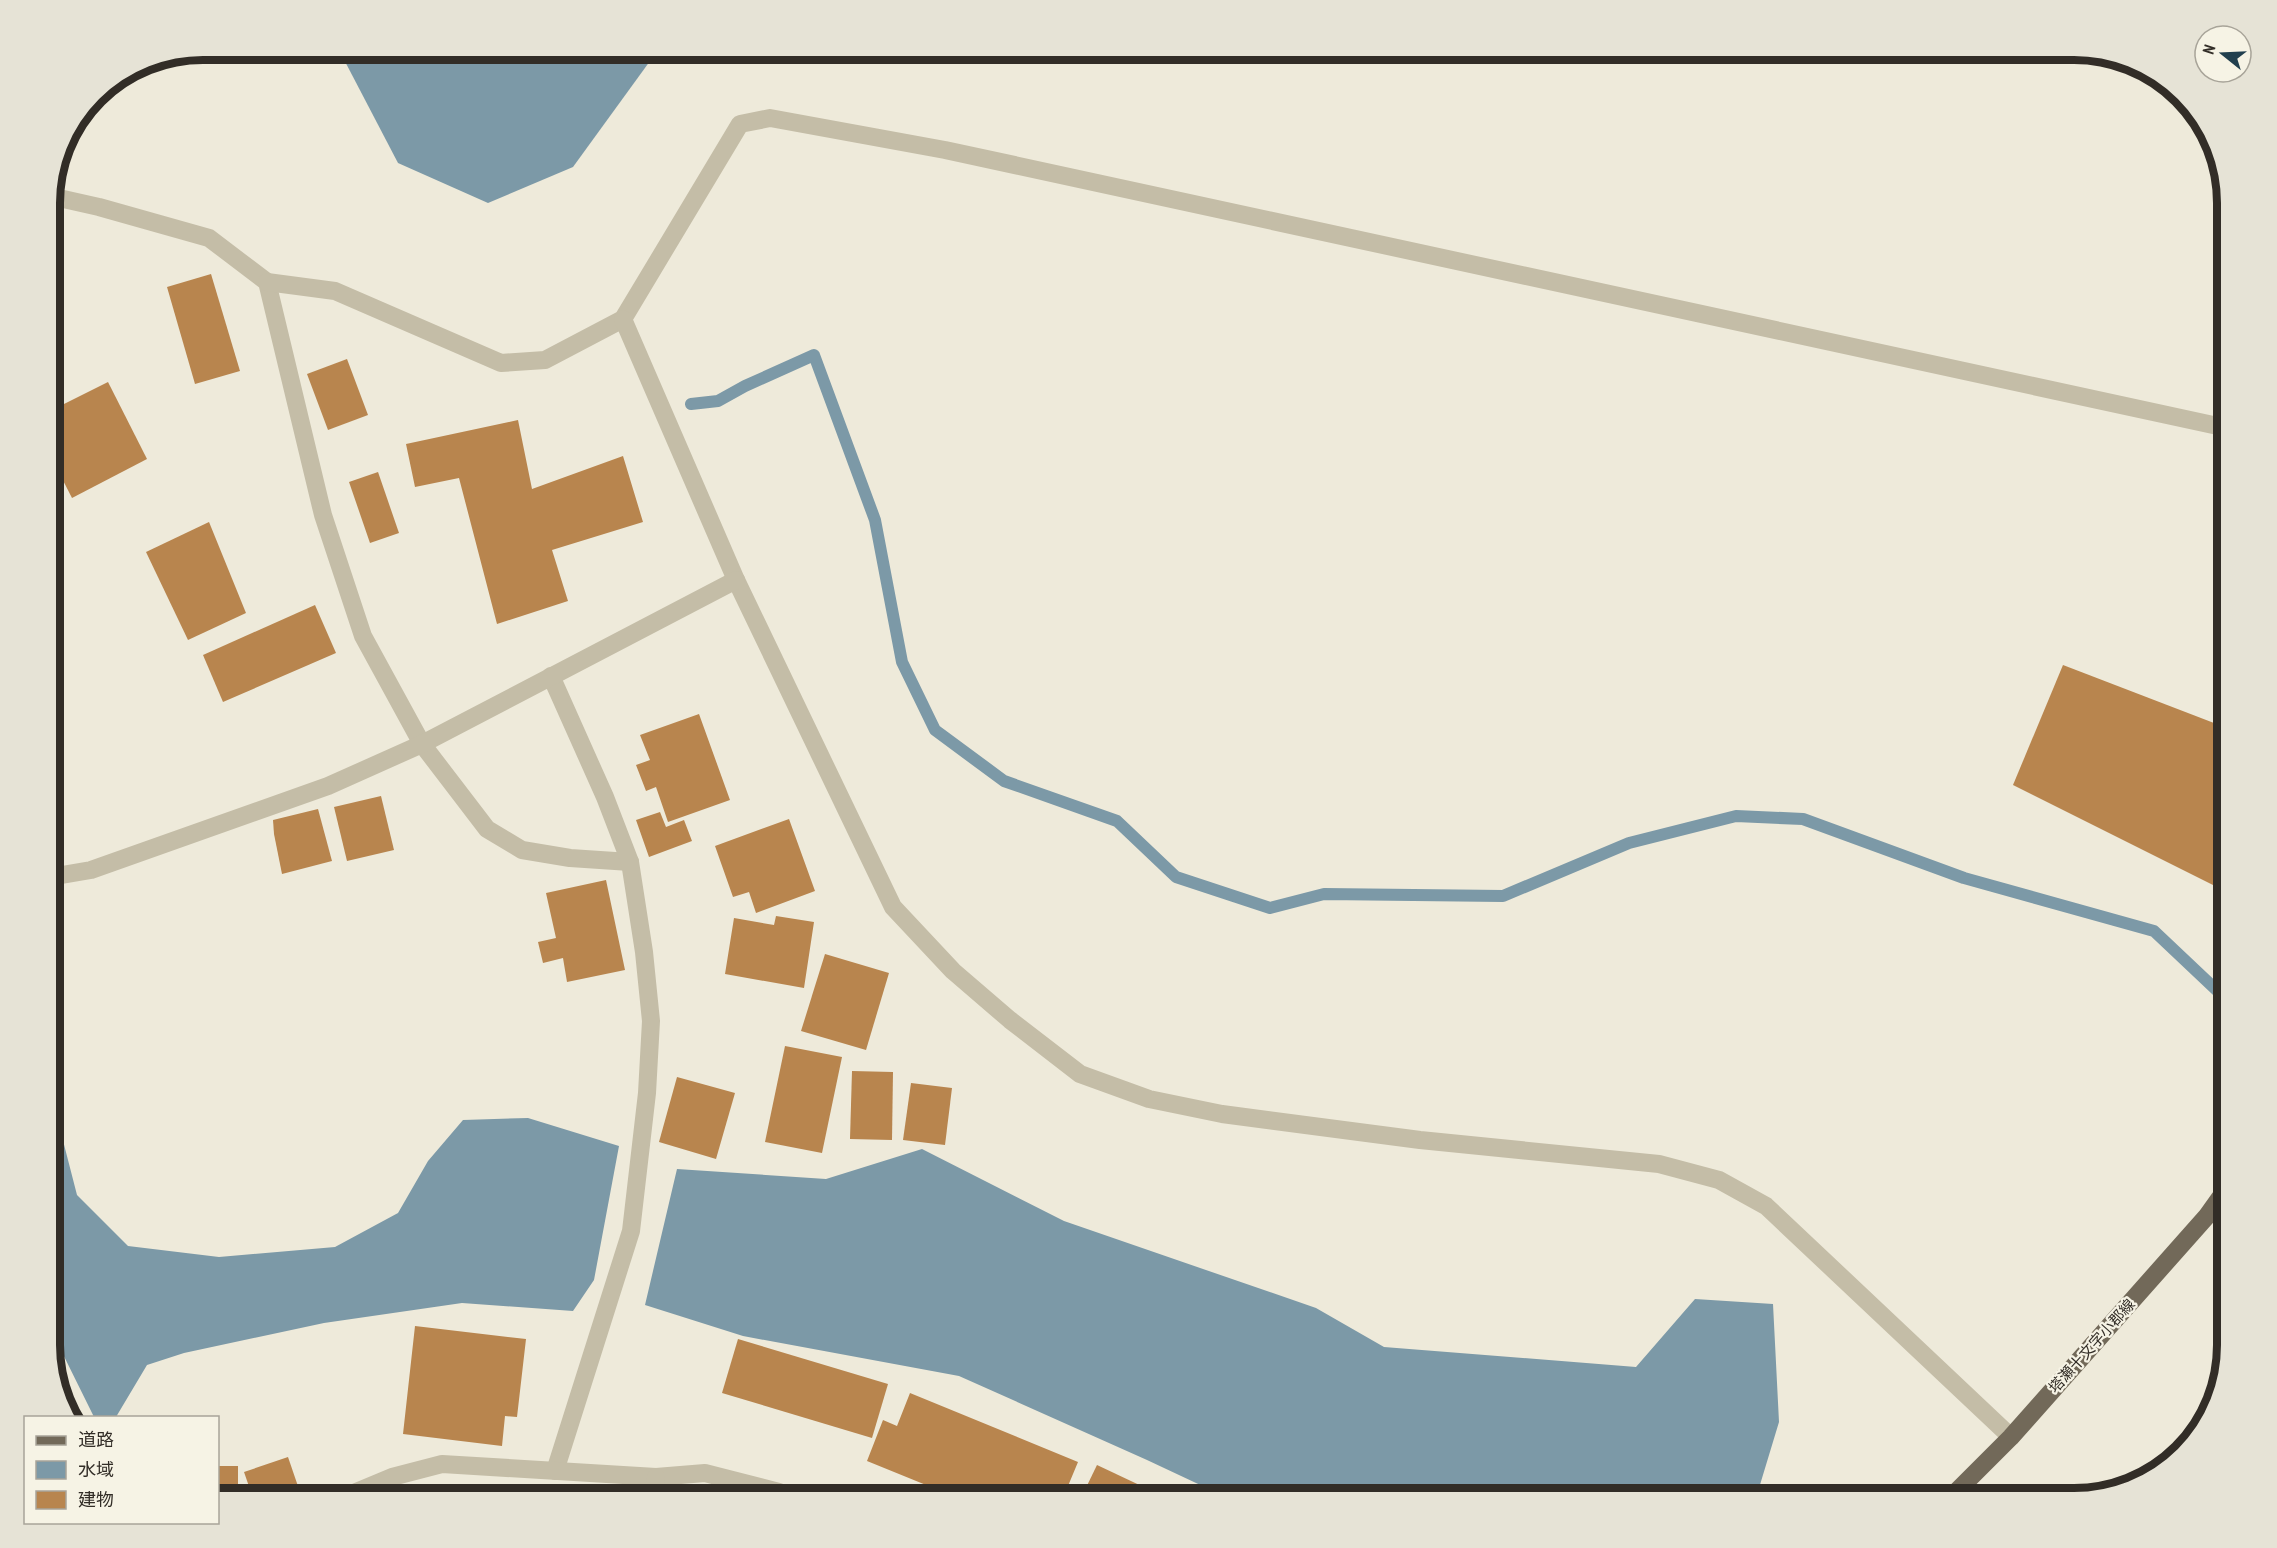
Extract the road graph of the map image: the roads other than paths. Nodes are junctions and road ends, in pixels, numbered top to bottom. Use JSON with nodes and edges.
{"nodes":[{"id":1,"x":60,"y":198,"type":"edge"},
{"id":2,"x":267,"y":282,"type":"junction"},
{"id":3,"x":623,"y":319,"type":"junction"},
{"id":4,"x":2217,"y":426,"type":"edge"},
{"id":5,"x":736,"y":580,"type":"junction"},
{"id":6,"x":551,"y":676,"type":"junction"},
{"id":7,"x":422,"y":744,"type":"junction"},
{"id":8,"x":630,"y":862,"type":"junction"},
{"id":9,"x":60,"y":875,"type":"edge"},
{"id":10,"x":2217,"y":1203,"type":"edge"},
{"id":11,"x":2011,"y":1437,"type":"junction"},
{"id":12,"x":555,"y":1471,"type":"junction"},
{"id":13,"x":656,"y":1477,"type":"junction"},
{"id":14,"x":366,"y":1488,"type":"edge"},
{"id":15,"x":654,"y":1488,"type":"edge"},
{"id":16,"x":763,"y":1488,"type":"edge"},
{"id":17,"x":1960,"y":1488,"type":"edge"}],
"edges":[{"from":1,"to":2,"type":"street"},
{"from":2,"to":3,"type":"street"},
{"from":2,"to":7,"type":"street"},
{"from":3,"to":4,"type":"street"},
{"from":3,"to":5,"type":"street"},
{"from":5,"to":6,"type":"street"},
{"from":5,"to":11,"type":"street"},
{"from":6,"to":7,"type":"street"},
{"from":6,"to":8,"type":"street"},
{"from":7,"to":8,"type":"street"},
{"from":7,"to":9,"type":"street"},
{"from":8,"to":12,"type":"street"},
{"from":10,"to":11,"type":"main road","name":"塔瀬十文字小郡線"},
{"from":11,"to":17,"type":"main road","name":"塔瀬十文字小郡線"},
{"from":12,"to":13,"type":"street"},
{"from":12,"to":14,"type":"street"},
{"from":13,"to":15,"type":"street"},
{"from":13,"to":16,"type":"street"}]}
